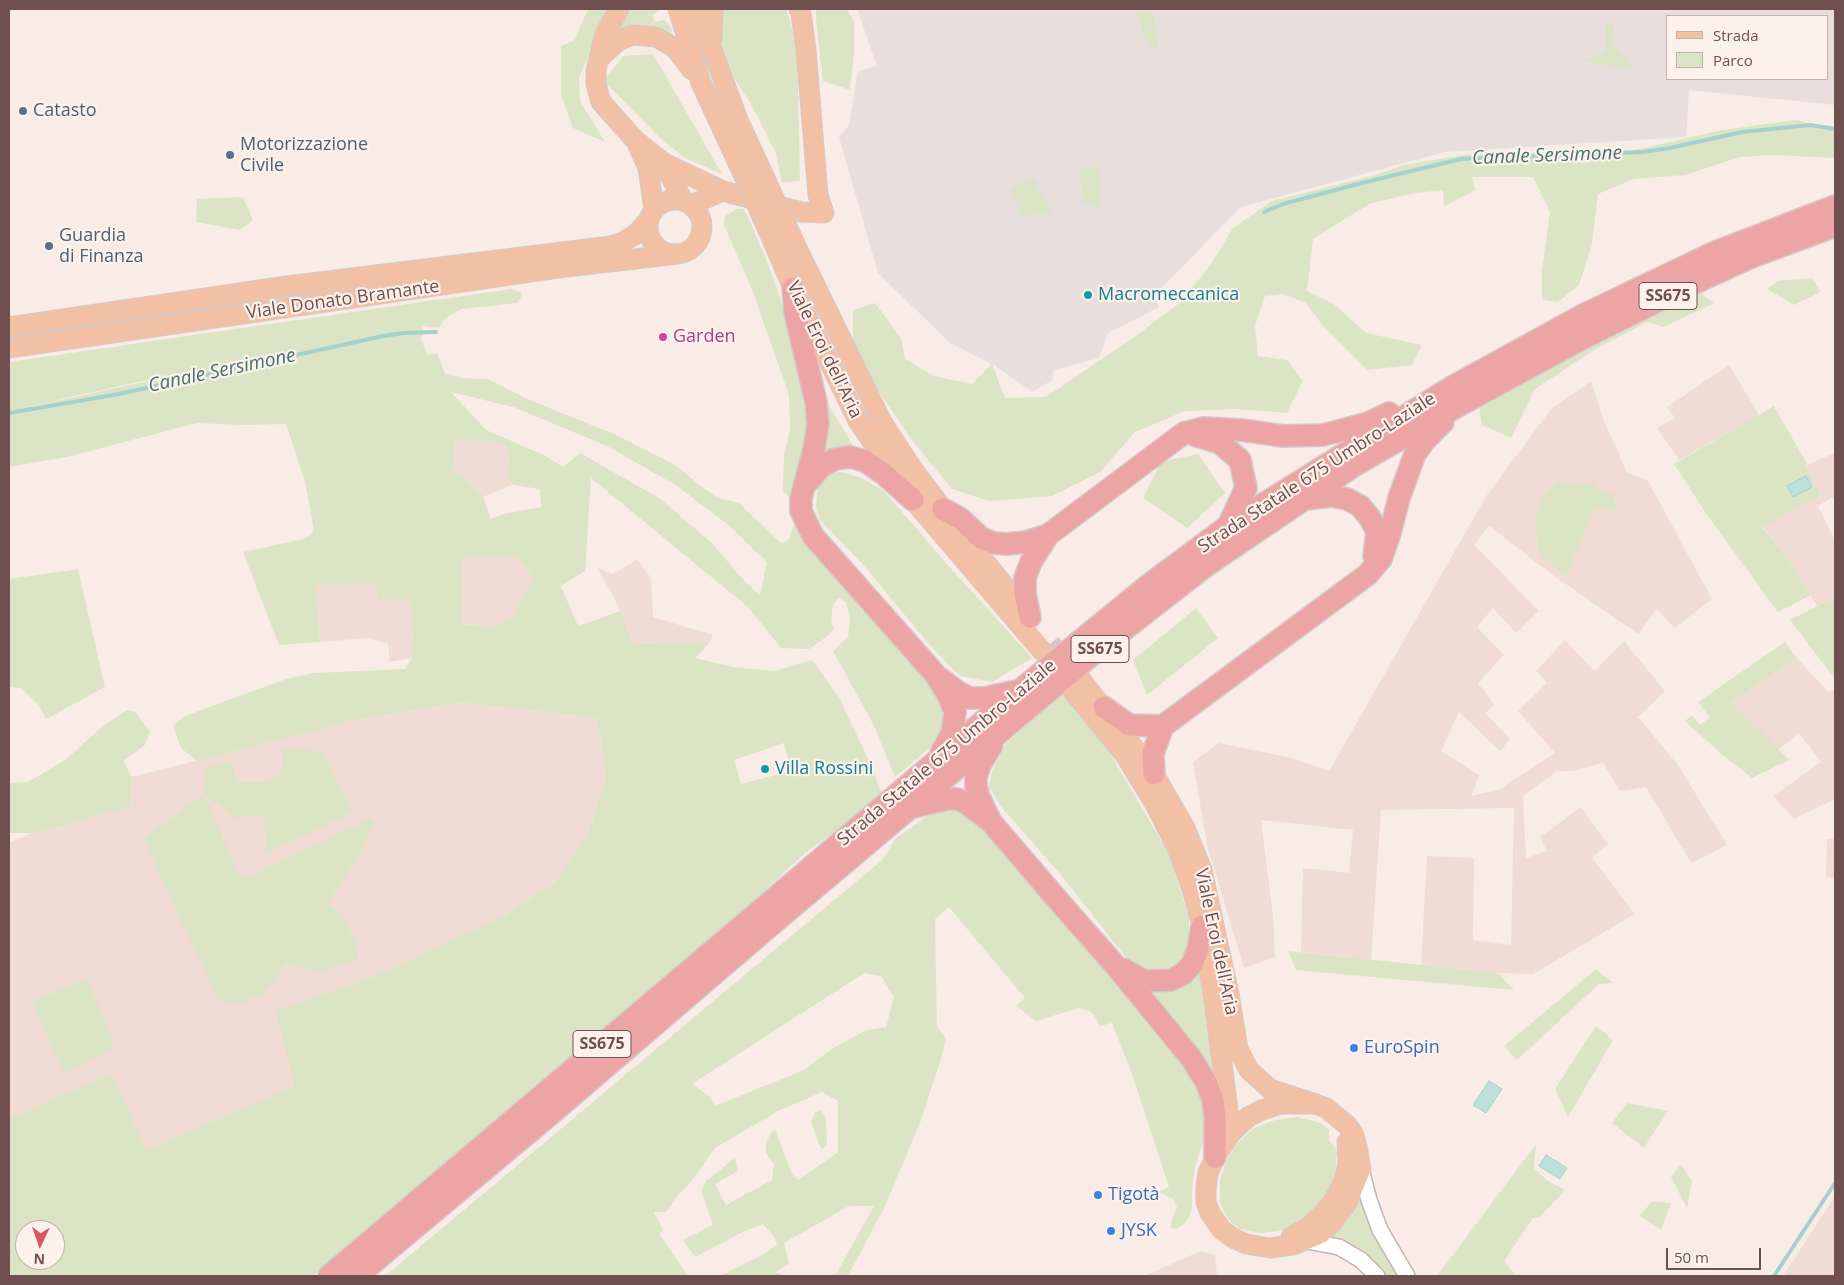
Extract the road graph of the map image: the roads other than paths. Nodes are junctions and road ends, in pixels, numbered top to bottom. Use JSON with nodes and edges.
{"nodes":[{"id":1,"x":619,"y":9,"type":"edge"},
{"id":2,"x":678,"y":9,"type":"edge"},
{"id":3,"x":697,"y":9,"type":"edge"},
{"id":4,"x":713,"y":9,"type":"edge"},
{"id":5,"x":798,"y":9,"type":"edge"},
{"id":6,"x":712,"y":52,"type":"junction"},
{"id":7,"x":598,"y":60,"type":"junction"},
{"id":8,"x":702,"y":83,"type":"junction"},
{"id":9,"x":636,"y":141,"type":"junction"},
{"id":10,"x":664,"y":163,"type":"junction"},
{"id":11,"x":723,"y":191,"type":"junction"},
{"id":12,"x":743,"y":196,"type":"junction"},
{"id":13,"x":687,"y":203,"type":"junction"},
{"id":14,"x":1835,"y":206,"type":"edge"},
{"id":15,"x":652,"y":215,"type":"junction"},
{"id":16,"x":1835,"y":226,"type":"edge"},
{"id":17,"x":703,"y":227,"type":"junction"},
{"id":18,"x":678,"y":254,"type":"junction"},
{"id":19,"x":793,"y":288,"type":"junction"},
{"id":20,"x":9,"y":328,"type":"edge"},
{"id":21,"x":9,"y":348,"type":"edge"},
{"id":22,"x":1454,"y":397,"type":"junction"},
{"id":23,"x":1184,"y":433,"type":"junction"},
{"id":24,"x":803,"y":487,"type":"junction"},
{"id":25,"x":913,"y":500,"type":"junction"},
{"id":26,"x":1303,"y":500,"type":"junction"},
{"id":27,"x":943,"y":510,"type":"junction"},
{"id":28,"x":1228,"y":526,"type":"junction"},
{"id":29,"x":1048,"y":535,"type":"junction"},
{"id":30,"x":1367,"y":575,"type":"junction"},
{"id":31,"x":1030,"y":618,"type":"junction"},
{"id":32,"x":935,"y":674,"type":"junction"},
{"id":33,"x":1019,"y":691,"type":"junction"},
{"id":34,"x":1104,"y":707,"type":"junction"},
{"id":35,"x":1163,"y":726,"type":"junction"},
{"id":36,"x":995,"y":736,"type":"junction"},
{"id":37,"x":938,"y":759,"type":"junction"},
{"id":38,"x":1154,"y":774,"type":"junction"},
{"id":39,"x":908,"y":797,"type":"junction"},
{"id":40,"x":879,"y":822,"type":"junction"},
{"id":41,"x":991,"y":822,"type":"junction"},
{"id":42,"x":1202,"y":926,"type":"junction"},
{"id":43,"x":1116,"y":965,"type":"junction"},
{"id":44,"x":1316,"y":1104,"type":"junction"},
{"id":45,"x":1339,"y":1120,"type":"junction"},
{"id":46,"x":1231,"y":1132,"type":"junction"},
{"id":47,"x":1215,"y":1157,"type":"junction"},
{"id":48,"x":1360,"y":1169,"type":"junction"},
{"id":49,"x":1306,"y":1241,"type":"junction"},
{"id":50,"x":1270,"y":1248,"type":"junction"},
{"id":51,"x":329,"y":1276,"type":"edge"},
{"id":52,"x":357,"y":1276,"type":"edge"},
{"id":53,"x":1377,"y":1276,"type":"edge"},
{"id":54,"x":1407,"y":1276,"type":"edge"}],
"edges":[{"from":1,"to":7,"type":"main road"},
{"from":2,"to":8,"type":"main road","name":"Viale Eroi dell'Aria"},
{"from":3,"to":6,"type":"main road","name":"Viale Eroi dell'Aria"},
{"from":4,"to":6,"type":"main road"},
{"from":5,"to":12,"type":"main road"},
{"from":6,"to":27,"type":"main road","name":"Viale Eroi dell'Aria","bridge":true},
{"from":7,"to":8,"type":"main road"},
{"from":7,"to":9,"type":"main road"},
{"from":8,"to":19,"type":"main road","name":"Viale Eroi dell'Aria","bridge":true},
{"from":9,"to":10,"type":"main road"},
{"from":9,"to":15,"type":"main road"},
{"from":10,"to":11,"type":"main road"},
{"from":10,"to":13,"type":"main road"},
{"from":11,"to":12,"type":"main road"},
{"from":11,"to":13,"type":"main road","name":"Viale Donato Bramante"},
{"from":12,"to":17,"type":"main road","name":"Viale Donato Bramante"},
{"from":13,"to":15,"type":"main road","name":"Viale Donato Bramante"},
{"from":13,"to":17,"type":"main road"},
{"from":14,"to":22,"type":"highway","name":"Strada Statale 675 Umbro-Laziale","number":"SS675"},
{"from":15,"to":18,"type":"main road"},
{"from":15,"to":20,"type":"main road","name":"Viale Donato Bramante"},
{"from":16,"to":22,"type":"highway","name":"Strada Statale 675 Umbro-Laziale","number":"SS675"},
{"from":17,"to":18,"type":"main road","name":"Viale Donato Bramante"},
{"from":18,"to":21,"type":"main road","name":"Viale Donato Bramante"},
{"from":19,"to":24,"type":"highway"},
{"from":19,"to":25,"type":"main road","name":"Viale Eroi dell'Aria"},
{"from":22,"to":23,"type":"highway"},
{"from":22,"to":26,"type":"highway","name":"Strada Statale 675 Umbro-Laziale","number":"SS675"},
{"from":22,"to":28,"type":"highway","name":"Strada Statale 675 Umbro-Laziale","number":"SS675"},
{"from":22,"to":30,"type":"highway"},
{"from":23,"to":28,"type":"highway"},
{"from":23,"to":29,"type":"highway"},
{"from":24,"to":25,"type":"highway"},
{"from":24,"to":32,"type":"highway"},
{"from":25,"to":31,"type":"main road","name":"Viale Eroi dell'Aria"},
{"from":26,"to":30,"type":"highway"},
{"from":26,"to":36,"type":"highway","name":"Strada Statale 675 Umbro-Laziale","number":"SS675"},
{"from":27,"to":29,"type":"highway"},
{"from":27,"to":31,"type":"main road","name":"Viale Eroi dell'Aria"},
{"from":28,"to":33,"type":"highway","name":"Strada Statale 675 Umbro-Laziale","number":"SS675"},
{"from":29,"to":31,"type":"highway"},
{"from":30,"to":35,"type":"highway"},
{"from":32,"to":33,"type":"highway"},
{"from":32,"to":37,"type":"highway"},
{"from":33,"to":37,"type":"highway","name":"Strada Statale 675 Umbro-Laziale","number":"SS675"},
{"from":34,"to":35,"type":"highway"},
{"from":34,"to":38,"type":"main road","name":"Viale Eroi dell'Aria"},
{"from":34,"to":42,"type":"main road","name":"Viale Eroi dell'Aria"},
{"from":35,"to":38,"type":"highway"},
{"from":36,"to":39,"type":"highway","name":"Strada Statale 675 Umbro-Laziale","number":"SS675"},
{"from":36,"to":41,"type":"highway"},
{"from":37,"to":39,"type":"highway","name":"Strada Statale 675 Umbro-Laziale","number":"SS675"},
{"from":38,"to":44,"type":"main road","name":"Viale Eroi dell'Aria"},
{"from":39,"to":40,"type":"highway","name":"Strada Statale 675 Umbro-Laziale","number":"SS675"},
{"from":39,"to":41,"type":"highway"},
{"from":40,"to":51,"type":"highway","name":"Strada Statale 675 Umbro-Laziale","number":"SS675"},
{"from":40,"to":52,"type":"highway","name":"Strada Statale 675 Umbro-Laziale","number":"SS675"},
{"from":41,"to":43,"type":"highway"},
{"from":42,"to":43,"type":"highway"},
{"from":42,"to":46,"type":"main road","name":"Viale Eroi dell'Aria"},
{"from":43,"to":47,"type":"highway"},
{"from":44,"to":45,"type":"main road"},
{"from":44,"to":46,"type":"main road"},
{"from":45,"to":48,"type":"main road"},
{"from":45,"to":50,"type":"main road"},
{"from":46,"to":47,"type":"main road"},
{"from":47,"to":50,"type":"main road"},
{"from":48,"to":49,"type":"main road"},
{"from":48,"to":54,"type":"street"},
{"from":49,"to":50,"type":"main road"},
{"from":49,"to":53,"type":"street"}]}
